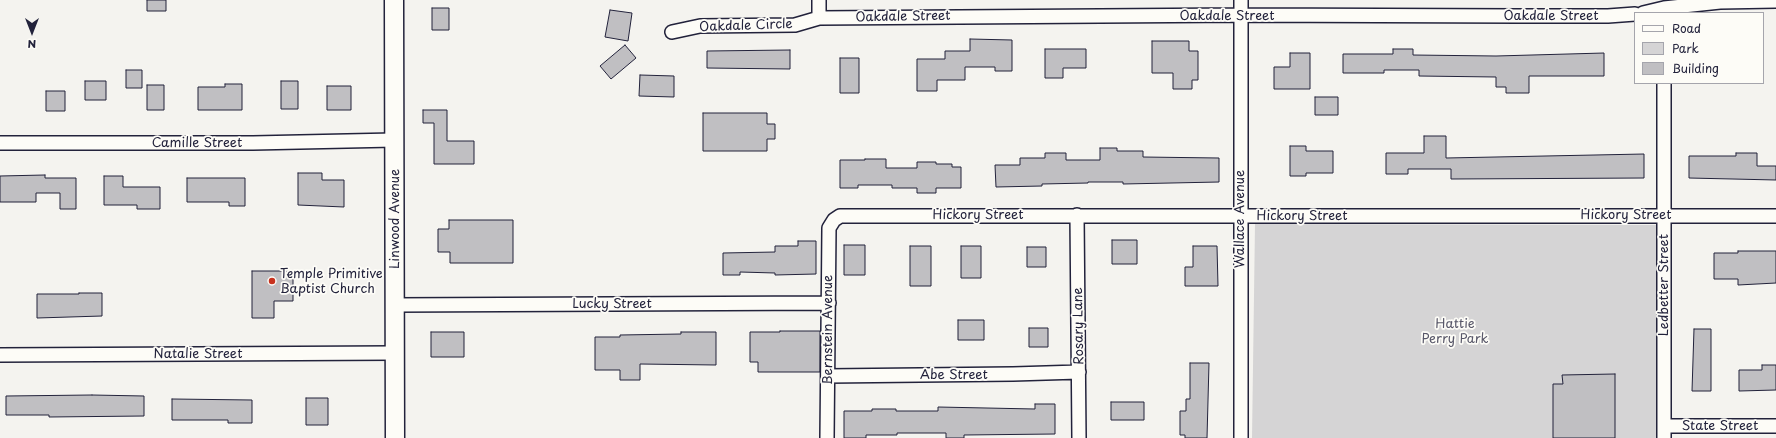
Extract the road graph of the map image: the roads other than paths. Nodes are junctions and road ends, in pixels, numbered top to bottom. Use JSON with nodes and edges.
{"nodes":[{"id":1,"x":394,"y":0,"type":"edge"},
{"id":2,"x":819,"y":0,"type":"edge"},
{"id":3,"x":1241,"y":0,"type":"edge"},
{"id":4,"x":1776,"y":1,"type":"edge"},
{"id":5,"x":1664,"y":7,"type":"edge"},
{"id":6,"x":1646,"y":12,"type":"edge"},
{"id":7,"x":1634,"y":14,"type":"edge"},
{"id":8,"x":1241,"y":15,"type":"junction"},
{"id":9,"x":819,"y":18,"type":"junction"},
{"id":10,"x":672,"y":32,"type":"dead end"},
{"id":11,"x":1664,"y":84,"type":"edge"},
{"id":12,"x":394,"y":140,"type":"junction"},
{"id":13,"x":0,"y":144,"type":"edge"},
{"id":14,"x":1077,"y":215,"type":"junction"},
{"id":15,"x":1664,"y":215,"type":"junction"},
{"id":16,"x":1240,"y":216,"type":"junction"},
{"id":17,"x":1776,"y":216,"type":"edge"},
{"id":18,"x":831,"y":223,"type":"joint"},
{"id":19,"x":829,"y":303,"type":"junction"},
{"id":20,"x":395,"y":305,"type":"junction"},
{"id":21,"x":395,"y":353,"type":"junction"},
{"id":22,"x":0,"y":355,"type":"edge"},
{"id":23,"x":1079,"y":372,"type":"junction"},
{"id":24,"x":828,"y":376,"type":"junction"},
{"id":25,"x":1776,"y":426,"type":"edge"},
{"id":26,"x":1664,"y":432,"type":"edge"},
{"id":27,"x":395,"y":438,"type":"edge"},
{"id":28,"x":827,"y":438,"type":"edge"},
{"id":29,"x":1079,"y":438,"type":"edge"},
{"id":30,"x":1241,"y":438,"type":"edge"}],
"edges":[{"from":1,"to":12,"type":"main road","name":"Linwood Avenue"},
{"from":2,"to":9,"type":"street"},
{"from":3,"to":8,"type":"street","name":"Wallace Avenue"},
{"from":4,"to":5,"type":"street"},
{"from":5,"to":6,"type":"street"},
{"from":7,"to":8,"type":"street","name":"Oakdale Street"},
{"from":8,"to":9,"type":"street","name":"Oakdale Street"},
{"from":8,"to":16,"type":"street","name":"Wallace Avenue"},
{"from":9,"to":10,"type":"street","name":"Oakdale Circle"},
{"from":11,"to":15,"type":"street","name":"Ledbetter Street"},
{"from":12,"to":13,"type":"street","name":"Camille Street"},
{"from":12,"to":20,"type":"main road","name":"Linwood Avenue"},
{"from":14,"to":16,"type":"street","name":"Hickory Street"},
{"from":14,"to":18,"type":"street","name":"Hickory Street"},
{"from":14,"to":23,"type":"street","name":"Rosary Lane"},
{"from":15,"to":16,"type":"street","name":"Hickory Street"},
{"from":15,"to":17,"type":"street","name":"Hickory Street"},
{"from":15,"to":26,"type":"street","name":"Ledbetter Street"},
{"from":16,"to":30,"type":"street","name":"Wallace Avenue"},
{"from":18,"to":19,"type":"street","name":"Bernstein Avenue"},
{"from":19,"to":20,"type":"street","name":"Lucky Street"},
{"from":19,"to":24,"type":"street","name":"Bernstein Avenue"},
{"from":20,"to":21,"type":"main road","name":"Linwood Avenue"},
{"from":21,"to":22,"type":"street","name":"Natalie Street"},
{"from":21,"to":27,"type":"main road","name":"Linwood Avenue"},
{"from":23,"to":24,"type":"street","name":"Abe Street"},
{"from":23,"to":29,"type":"street","name":"Rosary Lane"},
{"from":24,"to":28,"type":"street","name":"Bernstein Avenue"},
{"from":25,"to":26,"type":"street","name":"State Street"}]}
